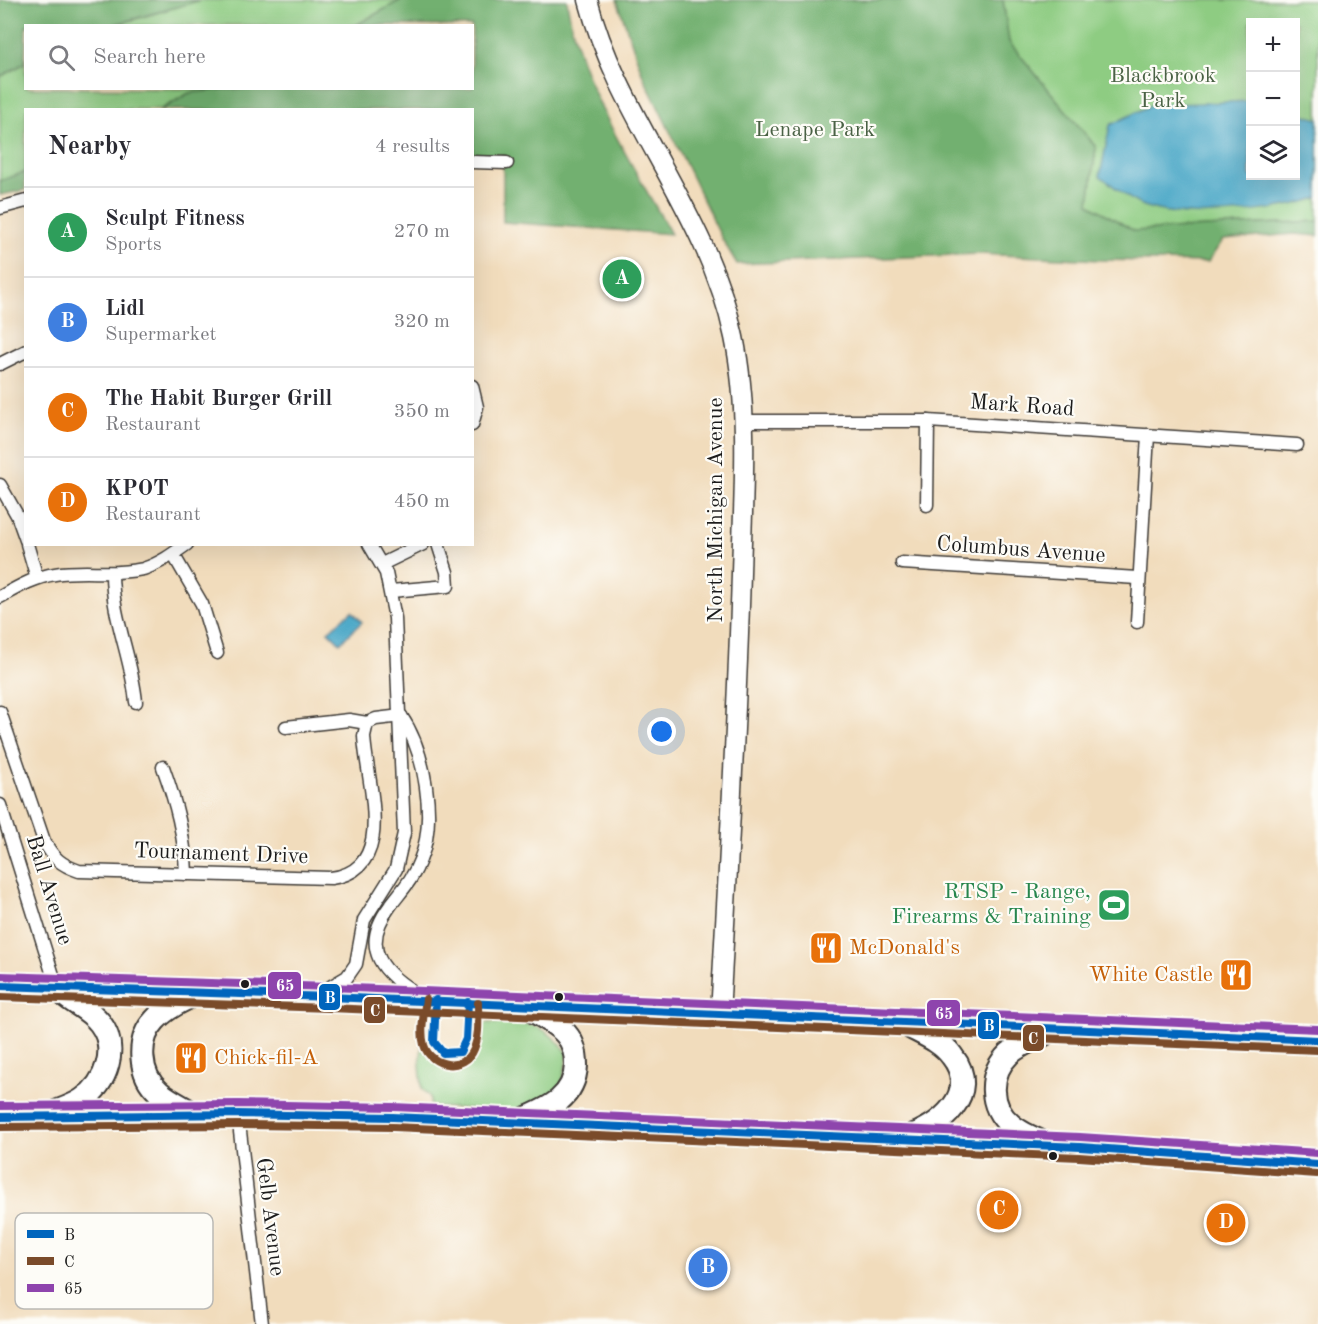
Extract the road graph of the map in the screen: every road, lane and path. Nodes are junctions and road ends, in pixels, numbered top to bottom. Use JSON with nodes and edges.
{"nodes":[{"id":1,"x":588,"y":0,"type":"edge"},
{"id":2,"x":474,"y":162,"type":"edge"},
{"id":3,"x":507,"y":163,"type":"dead end"},
{"id":4,"x":24,"y":202,"type":"edge"},
{"id":5,"x":0,"y":208,"type":"edge"},
{"id":6,"x":24,"y":352,"type":"edge"},
{"id":7,"x":0,"y":364,"type":"edge"},
{"id":8,"x":474,"y":391,"type":"edge"},
{"id":9,"x":474,"y":415,"type":"edge"},
{"id":10,"x":743,"y":421,"type":"junction"},
{"id":11,"x":928,"y":421,"type":"junction"},
{"id":12,"x":1148,"y":435,"type":"junction"},
{"id":13,"x":1297,"y":445,"type":"dead end"},
{"id":14,"x":0,"y":485,"type":"edge"},
{"id":15,"x":927,"y":505,"type":"dead end"},
{"id":16,"x":24,"y":534,"type":"edge"},
{"id":17,"x":28,"y":546,"type":"edge"},
{"id":18,"x":184,"y":546,"type":"edge"},
{"id":19,"x":370,"y":546,"type":"edge"},
{"id":20,"x":419,"y":546,"type":"edge"},
{"id":21,"x":439,"y":546,"type":"edge"},
{"id":22,"x":173,"y":554,"type":"junction"},
{"id":23,"x":902,"y":563,"type":"dead end"},
{"id":24,"x":382,"y":564,"type":"junction"},
{"id":25,"x":112,"y":573,"type":"junction"},
{"id":26,"x":37,"y":578,"type":"junction"},
{"id":27,"x":1137,"y":578,"type":"junction"},
{"id":28,"x":391,"y":591,"type":"junction"},
{"id":29,"x":0,"y":597,"type":"edge"},
{"id":30,"x":1137,"y":622,"type":"dead end"},
{"id":31,"x":217,"y":652,"type":"dead end"},
{"id":32,"x":136,"y":702,"type":"dead end"},
{"id":33,"x":0,"y":712,"type":"edge"},
{"id":34,"x":401,"y":716,"type":"junction"},
{"id":35,"x":367,"y":723,"type":"junction"},
{"id":36,"x":286,"y":727,"type":"dead end"},
{"id":37,"x":163,"y":767,"type":"dead end"},
{"id":38,"x":0,"y":805,"type":"edge"},
{"id":39,"x":186,"y":874,"type":"junction"},
{"id":40,"x":0,"y":986,"type":"edge"},
{"id":41,"x":57,"y":988,"type":"junction"},
{"id":42,"x":202,"y":991,"type":"junction"},
{"id":43,"x":317,"y":995,"type":"junction"},
{"id":44,"x":428,"y":1000,"type":"junction"},
{"id":45,"x":520,"y":1004,"type":"junction"},
{"id":46,"x":720,"y":1015,"type":"junction"},
{"id":47,"x":906,"y":1024,"type":"junction"},
{"id":48,"x":1051,"y":1030,"type":"junction"},
{"id":49,"x":1318,"y":1040,"type":"edge"},
{"id":50,"x":238,"y":1114,"type":"junction"},
{"id":51,"x":197,"y":1115,"type":"junction"},
{"id":52,"x":43,"y":1116,"type":"junction"},
{"id":53,"x":0,"y":1117,"type":"edge"},
{"id":54,"x":518,"y":1122,"type":"junction"},
{"id":55,"x":898,"y":1140,"type":"junction"},
{"id":56,"x":1052,"y":1146,"type":"junction"},
{"id":57,"x":1316,"y":1165,"type":"edge"},
{"id":58,"x":262,"y":1324,"type":"edge"}],
"edges":[{"from":1,"to":10,"type":"street","name":"North Michigan Avenue"},
{"from":2,"to":3,"type":"street"},
{"from":4,"to":5,"type":"street"},
{"from":6,"to":7,"type":"street"},
{"from":8,"to":9,"type":"street"},
{"from":10,"to":11,"type":"street","name":"Mark Road"},
{"from":10,"to":46,"type":"street","name":"North Michigan Avenue"},
{"from":11,"to":12,"type":"street","name":"Mark Road"},
{"from":11,"to":15,"type":"street"},
{"from":12,"to":13,"type":"street","name":"Mark Road"},
{"from":12,"to":27,"type":"street"},
{"from":14,"to":16,"type":"street"},
{"from":17,"to":26,"type":"street"},
{"from":18,"to":22,"type":"street"},
{"from":19,"to":24,"type":"street"},
{"from":20,"to":24,"type":"street"},
{"from":21,"to":28,"type":"street"},
{"from":22,"to":25,"type":"street"},
{"from":22,"to":31,"type":"street"},
{"from":23,"to":27,"type":"street","name":"Columbus Avenue"},
{"from":24,"to":28,"type":"street"},
{"from":25,"to":26,"type":"street"},
{"from":25,"to":32,"type":"street"},
{"from":26,"to":29,"type":"street"},
{"from":27,"to":30,"type":"street"},
{"from":28,"to":34,"type":"street"},
{"from":33,"to":39,"type":"street","name":"Tournament Drive"},
{"from":34,"to":35,"type":"street"},
{"from":34,"to":43,"type":"street"},
{"from":34,"to":44,"type":"street"},
{"from":35,"to":36,"type":"street"},
{"from":35,"to":39,"type":"street","name":"Tournament Drive"},
{"from":37,"to":39,"type":"street"},
{"from":38,"to":41,"type":"street","name":"Ball Avenue"},
{"from":40,"to":41,"type":"highway"},
{"from":41,"to":42,"type":"highway"},
{"from":41,"to":52,"type":"highway"},
{"from":42,"to":43,"type":"highway"},
{"from":42,"to":51,"type":"highway"},
{"from":43,"to":44,"type":"highway"},
{"from":44,"to":45,"type":"highway"},
{"from":45,"to":46,"type":"highway"},
{"from":45,"to":54,"type":"highway"},
{"from":46,"to":47,"type":"highway"},
{"from":47,"to":48,"type":"highway"},
{"from":47,"to":55,"type":"highway"},
{"from":48,"to":49,"type":"highway"},
{"from":48,"to":56,"type":"highway"},
{"from":50,"to":51,"type":"highway"},
{"from":50,"to":54,"type":"highway"},
{"from":50,"to":58,"type":"street","name":"Gelb Avenue"},
{"from":51,"to":52,"type":"highway"},
{"from":52,"to":53,"type":"highway"},
{"from":54,"to":55,"type":"highway"},
{"from":55,"to":56,"type":"highway"},
{"from":56,"to":57,"type":"highway"}]}
